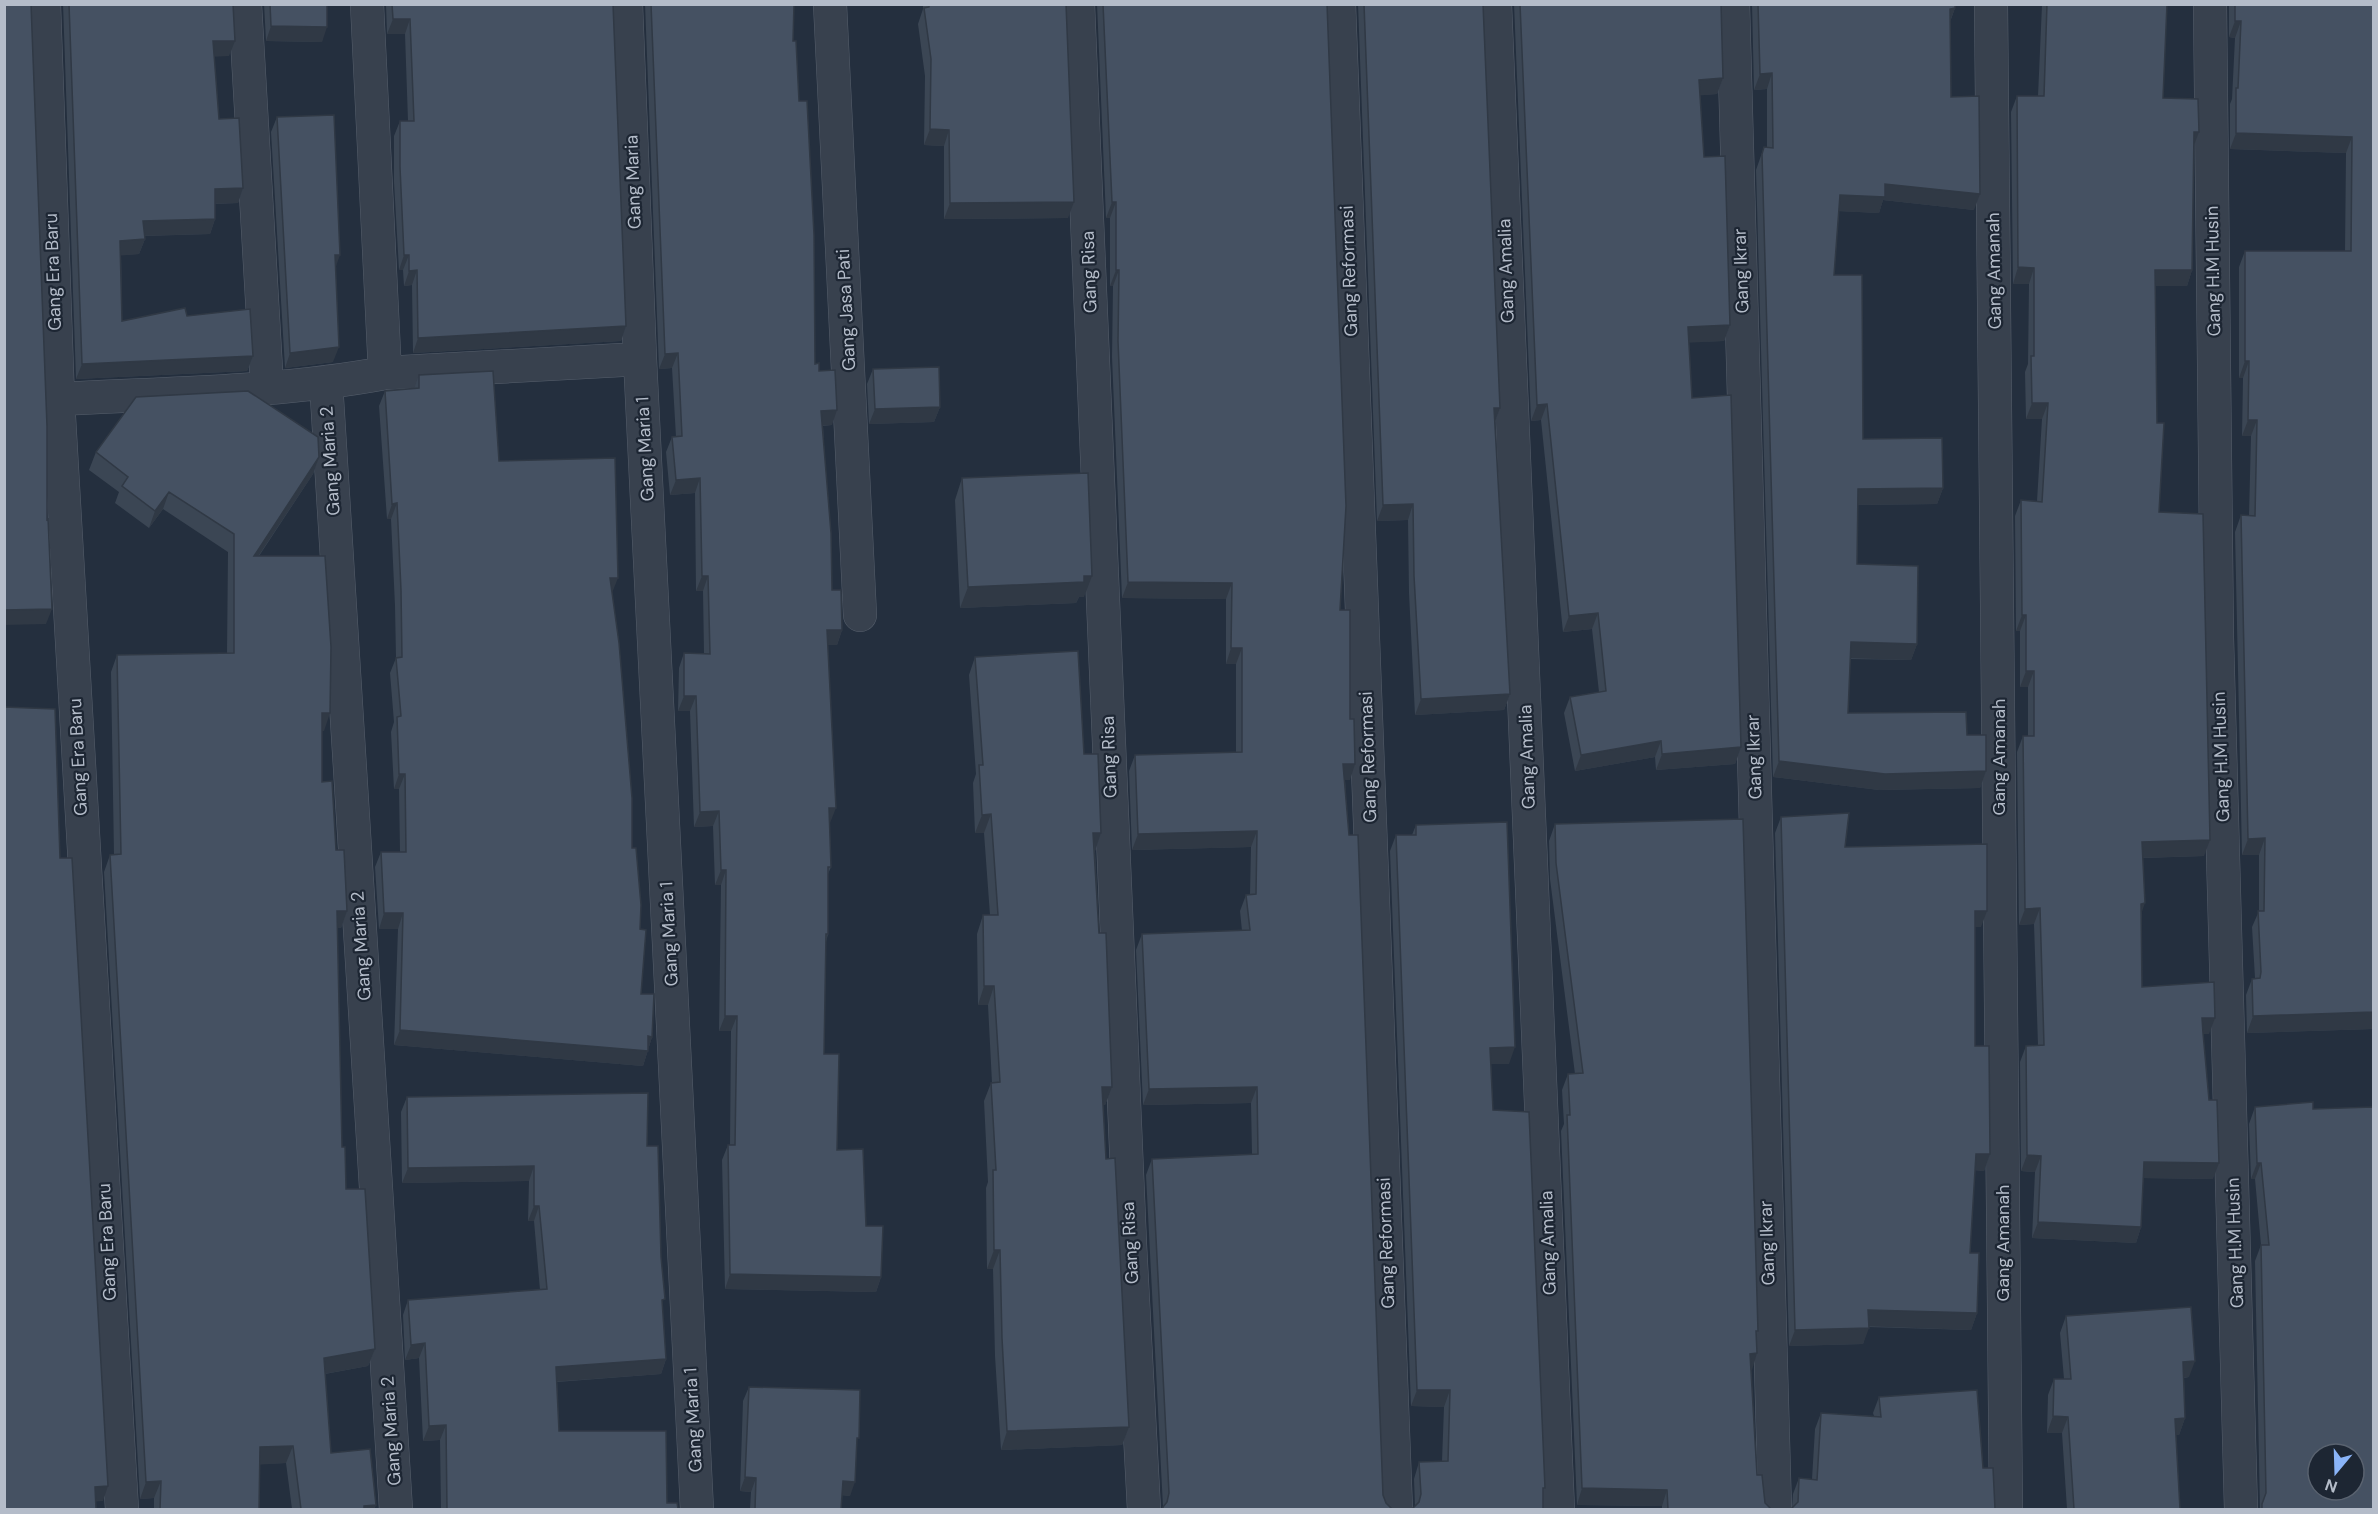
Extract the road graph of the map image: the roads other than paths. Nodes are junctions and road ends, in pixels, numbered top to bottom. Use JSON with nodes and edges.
{"nodes":[{"id":1,"x":44,"y":4,"type":"edge"},
{"id":2,"x":245,"y":4,"type":"edge"},
{"id":3,"x":367,"y":4,"type":"edge"},
{"id":4,"x":626,"y":4,"type":"edge"},
{"id":5,"x":830,"y":4,"type":"edge"},
{"id":6,"x":1078,"y":4,"type":"edge"},
{"id":7,"x":1339,"y":4,"type":"edge"},
{"id":8,"x":1495,"y":4,"type":"edge"},
{"id":9,"x":1733,"y":4,"type":"edge"},
{"id":10,"x":1991,"y":4,"type":"edge"},
{"id":11,"x":2210,"y":4,"type":"edge"},
{"id":12,"x":640,"y":359,"type":"junction"},
{"id":13,"x":385,"y":374,"type":"junction"},
{"id":14,"x":326,"y":382,"type":"junction"},
{"id":15,"x":267,"y":387,"type":"junction"},
{"id":16,"x":58,"y":399,"type":"junction"},
{"id":17,"x":860,"y":615,"type":"dead end"},
{"id":18,"x":122,"y":1509,"type":"edge"},
{"id":19,"x":396,"y":1509,"type":"edge"},
{"id":20,"x":697,"y":1509,"type":"edge"},
{"id":21,"x":1144,"y":1509,"type":"edge"},
{"id":22,"x":1396,"y":1509,"type":"edge"},
{"id":23,"x":1558,"y":1509,"type":"edge"},
{"id":24,"x":1774,"y":1509,"type":"edge"},
{"id":25,"x":2006,"y":1509,"type":"edge"},
{"id":26,"x":2241,"y":1509,"type":"edge"}],
"edges":[{"from":1,"to":16,"type":"street","name":"Gang Era Baru"},
{"from":2,"to":15,"type":"street"},
{"from":3,"to":13,"type":"street"},
{"from":4,"to":12,"type":"street","name":"Gang Maria"},
{"from":5,"to":17,"type":"street","name":"Gang Jasa Pati"},
{"from":6,"to":21,"type":"street","name":"Gang Risa"},
{"from":7,"to":22,"type":"street","name":"Gang Reformasi"},
{"from":8,"to":23,"type":"street","name":"Gang Amalia"},
{"from":9,"to":24,"type":"street","name":"Gang Ikrar"},
{"from":10,"to":25,"type":"street","name":"Gang Amanah"},
{"from":11,"to":26,"type":"street","name":"Gang H.M Husin"},
{"from":12,"to":13,"type":"street"},
{"from":12,"to":20,"type":"street","name":"Gang Maria 1"},
{"from":13,"to":14,"type":"street"},
{"from":14,"to":15,"type":"street"},
{"from":14,"to":19,"type":"street","name":"Gang Maria 2"},
{"from":15,"to":16,"type":"street"},
{"from":16,"to":18,"type":"street","name":"Gang Era Baru"}]}
